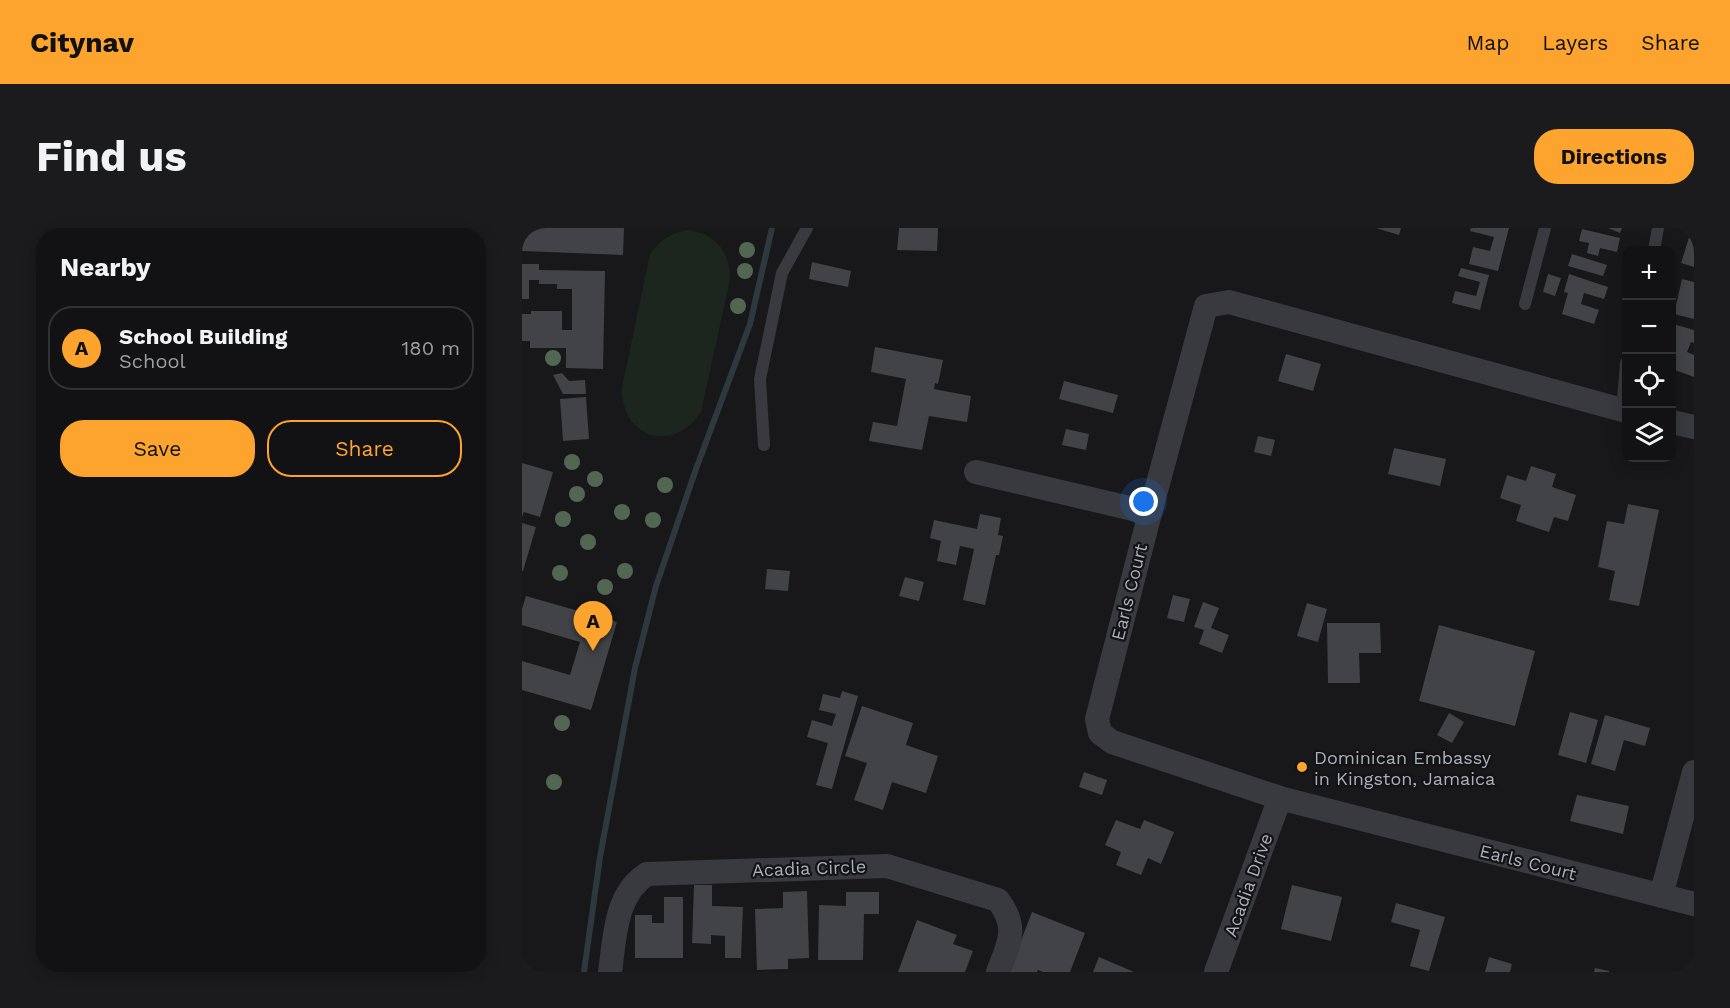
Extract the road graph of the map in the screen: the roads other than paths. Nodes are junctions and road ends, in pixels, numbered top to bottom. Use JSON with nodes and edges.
{"nodes":[{"id":1,"x":807,"y":228,"type":"edge"},
{"id":2,"x":1545,"y":228,"type":"edge"},
{"id":3,"x":1659,"y":228,"type":"edge"},
{"id":4,"x":1655,"y":246,"type":"edge"},
{"id":5,"x":1525,"y":304,"type":"dead end"},
{"id":6,"x":1622,"y":409,"type":"edge"},
{"id":7,"x":1676,"y":423,"type":"edge"},
{"id":8,"x":1694,"y":427,"type":"edge"},
{"id":9,"x":764,"y":445,"type":"dead end"},
{"id":10,"x":976,"y":472,"type":"dead end"},
{"id":11,"x":1150,"y":513,"type":"junction"},
{"id":12,"x":1694,"y":772,"type":"edge"},
{"id":13,"x":1280,"y":798,"type":"junction"},
{"id":14,"x":1661,"y":896,"type":"junction"},
{"id":15,"x":1694,"y":904,"type":"edge"},
{"id":16,"x":610,"y":972,"type":"edge"},
{"id":17,"x":998,"y":972,"type":"edge"},
{"id":18,"x":1216,"y":972,"type":"edge"}],
"edges":[{"from":1,"to":9,"type":"lane"},
{"from":2,"to":5,"type":"lane"},
{"from":3,"to":4,"type":"lane"},
{"from":6,"to":11,"type":"street","name":"Earls Court"},
{"from":7,"to":8,"type":"street"},
{"from":10,"to":11,"type":"street"},
{"from":11,"to":13,"type":"street","name":"Earls Court"},
{"from":12,"to":14,"type":"street"},
{"from":13,"to":14,"type":"street","name":"Earls Court"},
{"from":13,"to":18,"type":"street","name":"Acadia Drive"},
{"from":14,"to":15,"type":"street","name":"Earls Court"},
{"from":16,"to":17,"type":"street","name":"Acadia Circle"}]}
